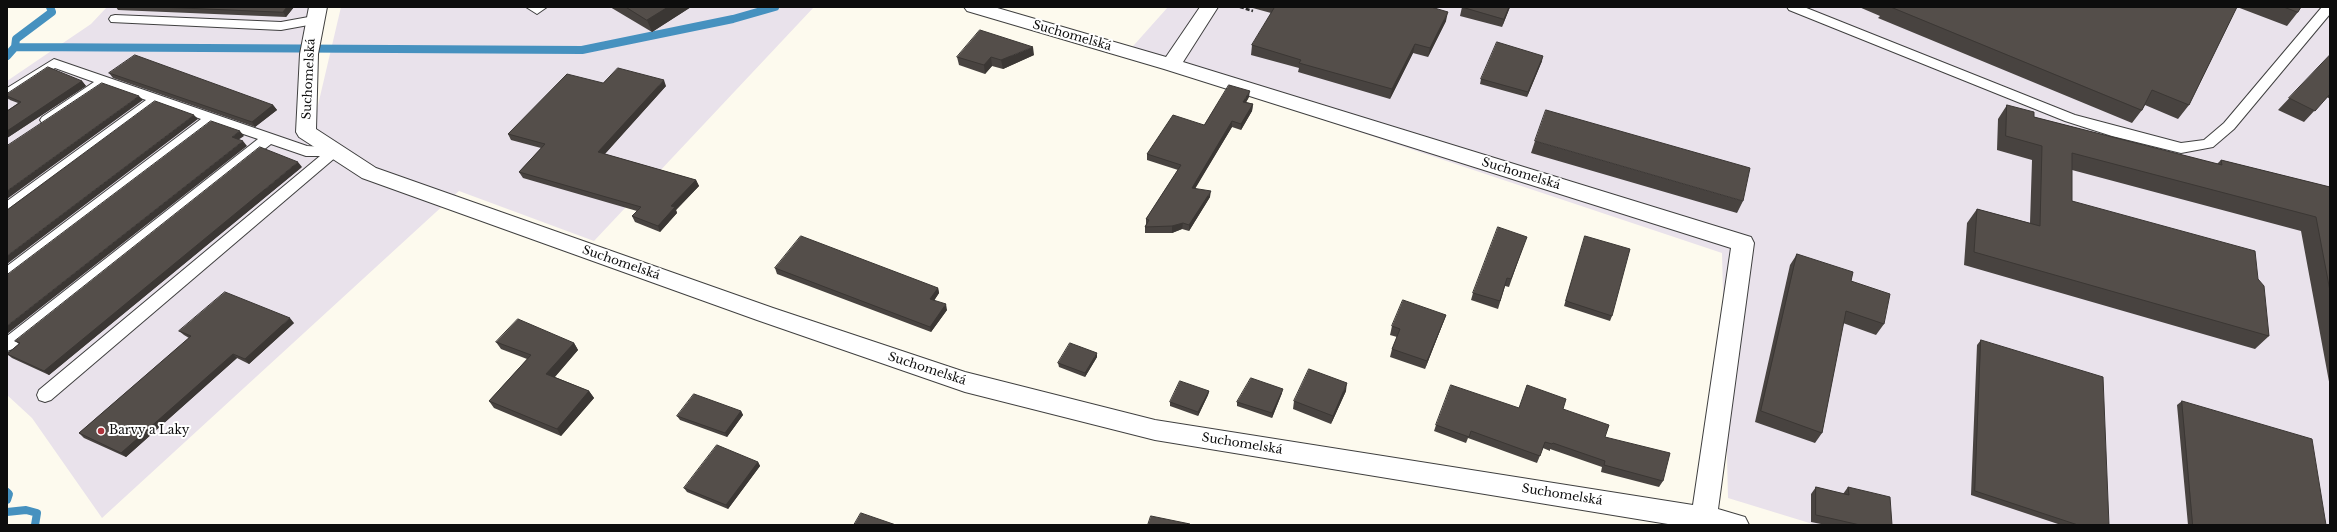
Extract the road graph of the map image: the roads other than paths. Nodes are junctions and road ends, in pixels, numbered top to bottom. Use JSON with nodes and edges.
{"nodes":[{"id":1,"x":532,"y":7,"type":"edge"},
{"id":2,"x":541,"y":7,"type":"edge"},
{"id":3,"x":973,"y":7,"type":"edge"},
{"id":4,"x":1209,"y":7,"type":"edge"},
{"id":5,"x":1793,"y":7,"type":"edge"},
{"id":6,"x":2330,"y":7,"type":"edge"},
{"id":7,"x":316,"y":14,"type":"edge"},
{"id":8,"x":115,"y":19,"type":"dead end"},
{"id":9,"x":1171,"y":65,"type":"junction"},
{"id":10,"x":104,"y":81,"type":"junction"},
{"id":11,"x":7,"y":94,"type":"edge"},
{"id":12,"x":157,"y":99,"type":"junction"},
{"id":13,"x":212,"y":118,"type":"junction"},
{"id":14,"x":33,"y":130,"type":"edge"},
{"id":15,"x":269,"y":138,"type":"junction"},
{"id":16,"x":336,"y":151,"type":"junction"},
{"id":17,"x":7,"y":208,"type":"edge"},
{"id":18,"x":7,"y":274,"type":"edge"},
{"id":19,"x":7,"y":345,"type":"edge"},
{"id":20,"x":45,"y":395,"type":"dead end"},
{"id":21,"x":1704,"y":518,"type":"junction"},
{"id":22,"x":1736,"y":525,"type":"edge"}],
"edges":[{"from":1,"to":2,"type":"lane"},
{"from":3,"to":9,"type":"street","name":"Suchomelská"},
{"from":4,"to":9,"type":"street"},
{"from":5,"to":6,"type":"lane"},
{"from":7,"to":8,"type":"lane"},
{"from":7,"to":16,"type":"street","name":"Suchomelská"},
{"from":9,"to":21,"type":"street","name":"Suchomelská"},
{"from":10,"to":11,"type":"lane"},
{"from":10,"to":12,"type":"lane"},
{"from":10,"to":14,"type":"lane"},
{"from":12,"to":13,"type":"lane"},
{"from":12,"to":17,"type":"lane"},
{"from":13,"to":15,"type":"lane"},
{"from":13,"to":18,"type":"lane"},
{"from":15,"to":16,"type":"lane"},
{"from":15,"to":19,"type":"lane"},
{"from":16,"to":20,"type":"lane"},
{"from":16,"to":21,"type":"street","name":"Suchomelská"},
{"from":21,"to":22,"type":"street","name":"Suchomelská"}]}
